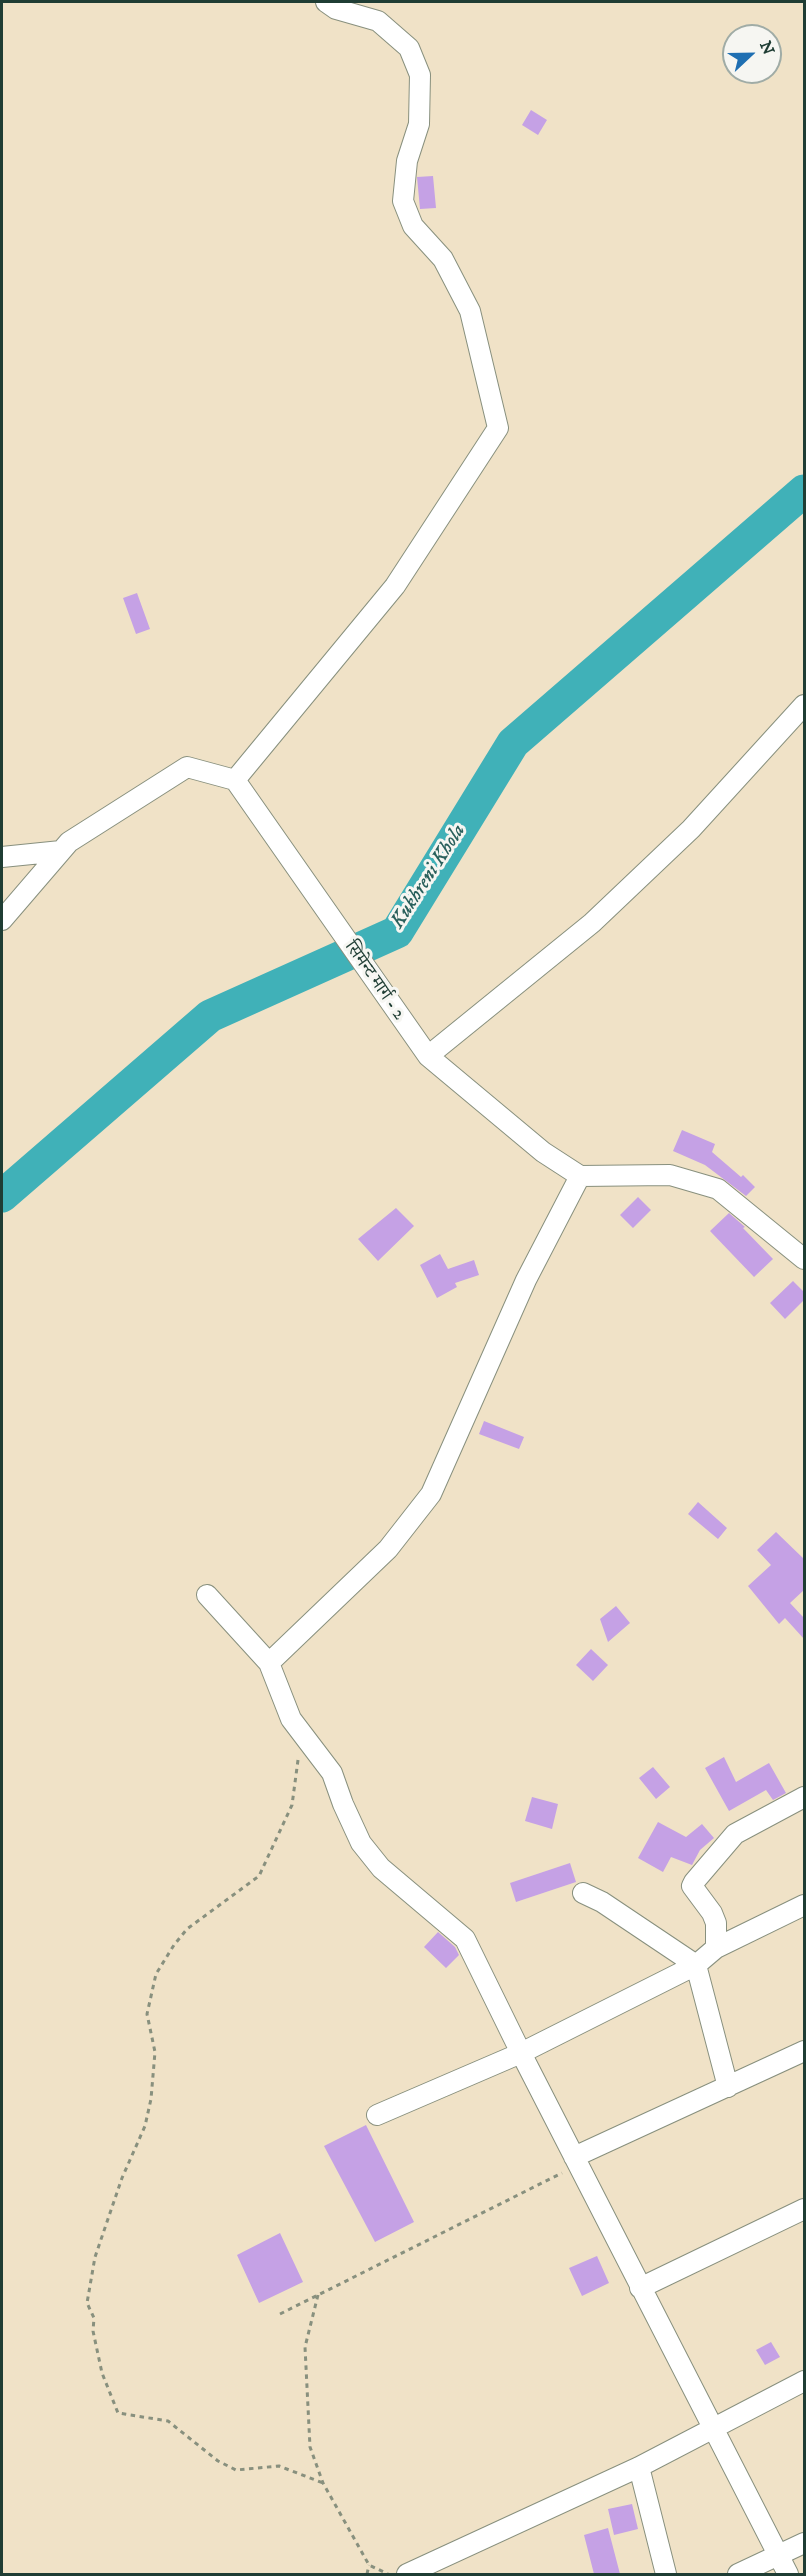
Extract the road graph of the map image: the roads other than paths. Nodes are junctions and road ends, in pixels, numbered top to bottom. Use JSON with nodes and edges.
{"nodes":[{"id":1,"x":326,"y":2,"type":"edge"},
{"id":2,"x":804,"y":705,"type":"edge"},
{"id":3,"x":235,"y":780,"type":"junction"},
{"id":4,"x":61,"y":851,"type":"junction"},
{"id":5,"x":2,"y":857,"type":"edge"},
{"id":6,"x":2,"y":920,"type":"edge"},
{"id":7,"x":428,"y":1056,"type":"junction"},
{"id":8,"x":580,"y":1176,"type":"junction"},
{"id":9,"x":804,"y":1259,"type":"edge"},
{"id":10,"x":207,"y":1595,"type":"dead end"},
{"id":11,"x":268,"y":1664,"type":"junction"},
{"id":12,"x":804,"y":1797,"type":"edge"},
{"id":13,"x":583,"y":1893,"type":"dead end"},
{"id":14,"x":804,"y":1905,"type":"edge"},
{"id":15,"x":716,"y":1948,"type":"junction"},
{"id":16,"x":696,"y":1965,"type":"junction"},
{"id":17,"x":804,"y":2051,"type":"edge"},
{"id":18,"x":521,"y":2053,"type":"junction"},
{"id":19,"x":728,"y":2087,"type":"junction"},
{"id":20,"x":377,"y":2115,"type":"dead end"},
{"id":21,"x":576,"y":2161,"type":"junction"},
{"id":22,"x":804,"y":2208,"type":"edge"},
{"id":23,"x":640,"y":2288,"type":"junction"},
{"id":24,"x":804,"y":2381,"type":"edge"},
{"id":25,"x":714,"y":2426,"type":"junction"},
{"id":26,"x":639,"y":2467,"type":"junction"},
{"id":27,"x":804,"y":2543,"type":"edge"},
{"id":28,"x":779,"y":2554,"type":"junction"},
{"id":29,"x":407,"y":2574,"type":"edge"},
{"id":30,"x":666,"y":2574,"type":"edge"},
{"id":31,"x":738,"y":2574,"type":"edge"},
{"id":32,"x":788,"y":2574,"type":"edge"}],
"edges":[{"from":1,"to":3,"type":"street"},
{"from":2,"to":7,"type":"street"},
{"from":3,"to":4,"type":"street"},
{"from":3,"to":7,"type":"street","name":"सिमेन्ट मार्ग - 2"},
{"from":4,"to":5,"type":"street"},
{"from":4,"to":6,"type":"street"},
{"from":7,"to":8,"type":"street","name":"सिमेन्ट मार्ग - 2"},
{"from":8,"to":9,"type":"street"},
{"from":8,"to":11,"type":"street"},
{"from":10,"to":11,"type":"street"},
{"from":11,"to":18,"type":"street"},
{"from":12,"to":15,"type":"street"},
{"from":13,"to":16,"type":"street"},
{"from":14,"to":15,"type":"street"},
{"from":15,"to":16,"type":"street"},
{"from":16,"to":18,"type":"street"},
{"from":16,"to":19,"type":"street"},
{"from":17,"to":19,"type":"street"},
{"from":18,"to":20,"type":"street"},
{"from":18,"to":21,"type":"street"},
{"from":19,"to":21,"type":"street"},
{"from":21,"to":23,"type":"street"},
{"from":22,"to":23,"type":"street"},
{"from":23,"to":25,"type":"street"},
{"from":24,"to":25,"type":"street"},
{"from":25,"to":26,"type":"street"},
{"from":25,"to":28,"type":"street"},
{"from":26,"to":29,"type":"street"},
{"from":26,"to":30,"type":"street"},
{"from":27,"to":28,"type":"street"},
{"from":28,"to":31,"type":"street"},
{"from":28,"to":32,"type":"street"}]}
